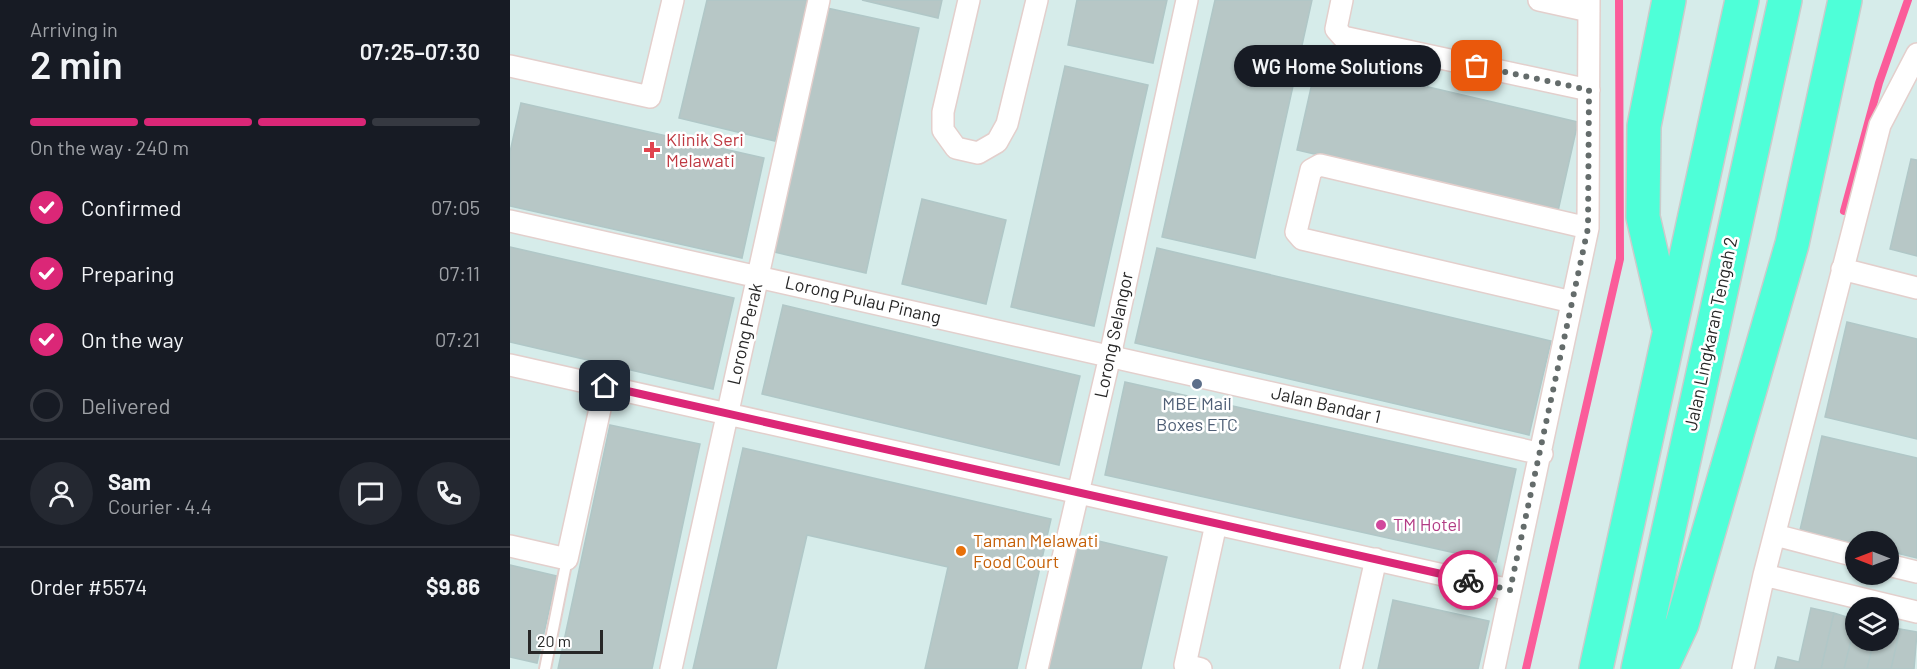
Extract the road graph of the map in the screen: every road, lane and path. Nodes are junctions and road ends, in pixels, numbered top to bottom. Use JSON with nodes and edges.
{"nodes":[{"id":1,"x":673,"y":0,"type":"edge"},
{"id":2,"x":819,"y":0,"type":"edge"},
{"id":3,"x":969,"y":0,"type":"edge"},
{"id":4,"x":1037,"y":0,"type":"edge"},
{"id":5,"x":1187,"y":0,"type":"edge"},
{"id":6,"x":1342,"y":0,"type":"edge"},
{"id":7,"x":1539,"y":0,"type":"edge"},
{"id":8,"x":1656,"y":0,"type":"edge"},
{"id":9,"x":1669,"y":0,"type":"edge"},
{"id":10,"x":1742,"y":0,"type":"edge"},
{"id":11,"x":1785,"y":0,"type":"edge"},
{"id":12,"x":1845,"y":0,"type":"edge"},
{"id":13,"x":1856,"y":0,"type":"edge"},
{"id":14,"x":1589,"y":5,"type":"edge"},
{"id":15,"x":1836,"y":43,"type":"junction"},
{"id":16,"x":1658,"y":47,"type":"junction"},
{"id":17,"x":1917,"y":54,"type":"edge"},
{"id":18,"x":510,"y":66,"type":"edge"},
{"id":19,"x":1589,"y":90,"type":"junction"},
{"id":20,"x":510,"y":222,"type":"edge"},
{"id":21,"x":1588,"y":228,"type":"junction"},
{"id":22,"x":1842,"y":269,"type":"junction"},
{"id":23,"x":758,"y":276,"type":"junction"},
{"id":24,"x":1917,"y":288,"type":"edge"},
{"id":25,"x":1572,"y":302,"type":"junction"},
{"id":26,"x":1669,"y":333,"type":"junction"},
{"id":27,"x":1110,"y":356,"type":"junction"},
{"id":28,"x":510,"y":365,"type":"edge"},
{"id":29,"x":605,"y":386,"type":"junction"},
{"id":30,"x":728,"y":414,"type":"junction"},
{"id":31,"x":1542,"y":454,"type":"junction"},
{"id":32,"x":1079,"y":493,"type":"junction"},
{"id":33,"x":1216,"y":524,"type":"junction"},
{"id":34,"x":1775,"y":535,"type":"junction"},
{"id":35,"x":510,"y":546,"type":"edge"},
{"id":36,"x":1845,"y":553,"type":"edge"},
{"id":37,"x":567,"y":559,"type":"junction"},
{"id":38,"x":1376,"y":559,"type":"junction"},
{"id":39,"x":1899,"y":568,"type":"edge"},
{"id":40,"x":1917,"y":572,"type":"edge"},
{"id":41,"x":1764,"y":575,"type":"junction"},
{"id":42,"x":1510,"y":590,"type":"junction"},
{"id":43,"x":1917,"y":612,"type":"edge"},
{"id":44,"x":1188,"y":668,"type":"edge"},
{"id":45,"x":544,"y":669,"type":"edge"},
{"id":46,"x":671,"y":669,"type":"edge"},
{"id":47,"x":1037,"y":669,"type":"edge"},
{"id":48,"x":1351,"y":669,"type":"edge"},
{"id":49,"x":1494,"y":669,"type":"edge"},
{"id":50,"x":1596,"y":669,"type":"edge"},
{"id":51,"x":1638,"y":669,"type":"edge"},
{"id":52,"x":1661,"y":669,"type":"edge"},
{"id":53,"x":1743,"y":669,"type":"edge"}],
"edges":[{"from":1,"to":18,"type":"street"},
{"from":2,"to":23,"type":"street","name":"Lorong Perak"},
{"from":3,"to":4,"type":"street"},
{"from":5,"to":27,"type":"street","name":"Lorong Selangor"},
{"from":6,"to":19,"type":"street"},
{"from":7,"to":14,"type":"street"},
{"from":8,"to":16,"type":"highway"},
{"from":9,"to":16,"type":"highway"},
{"from":10,"to":26,"type":"highway"},
{"from":11,"to":51,"type":"highway","name":"Jalan Lingkaran Tengah 2"},
{"from":12,"to":15,"type":"highway"},
{"from":13,"to":15,"type":"highway"},
{"from":14,"to":19,"type":"street"},
{"from":15,"to":52,"type":"highway"},
{"from":16,"to":26,"type":"highway"},
{"from":17,"to":22,"type":"street"},
{"from":19,"to":21,"type":"street"},
{"from":20,"to":23,"type":"street","name":"Lorong Pulau Pinang"},
{"from":21,"to":25,"type":"street"},
{"from":21,"to":25,"type":"street"},
{"from":22,"to":24,"type":"street"},
{"from":22,"to":34,"type":"street"},
{"from":23,"to":27,"type":"street","name":"Lorong Pulau Pinang"},
{"from":23,"to":30,"type":"street","name":"Lorong Perak"},
{"from":25,"to":31,"type":"street"},
{"from":26,"to":50,"type":"highway"},
{"from":27,"to":31,"type":"street","name":"Jalan Bandar 1"},
{"from":27,"to":32,"type":"street","name":"Lorong Selangor"},
{"from":28,"to":29,"type":"street"},
{"from":29,"to":30,"type":"street"},
{"from":29,"to":37,"type":"street"},
{"from":30,"to":32,"type":"street"},
{"from":30,"to":46,"type":"street","name":"Lorong Perak"},
{"from":31,"to":42,"type":"street"},
{"from":32,"to":33,"type":"street"},
{"from":32,"to":47,"type":"street","name":"Lorong Selangor"},
{"from":33,"to":38,"type":"street"},
{"from":33,"to":44,"type":"street"},
{"from":34,"to":36,"type":"street"},
{"from":34,"to":41,"type":"street"},
{"from":35,"to":37,"type":"street"},
{"from":37,"to":45,"type":"lane"},
{"from":38,"to":42,"type":"street"},
{"from":38,"to":48,"type":"street"},
{"from":39,"to":40,"type":"street"},
{"from":41,"to":43,"type":"street"},
{"from":41,"to":53,"type":"street"},
{"from":42,"to":49,"type":"street"}]}
